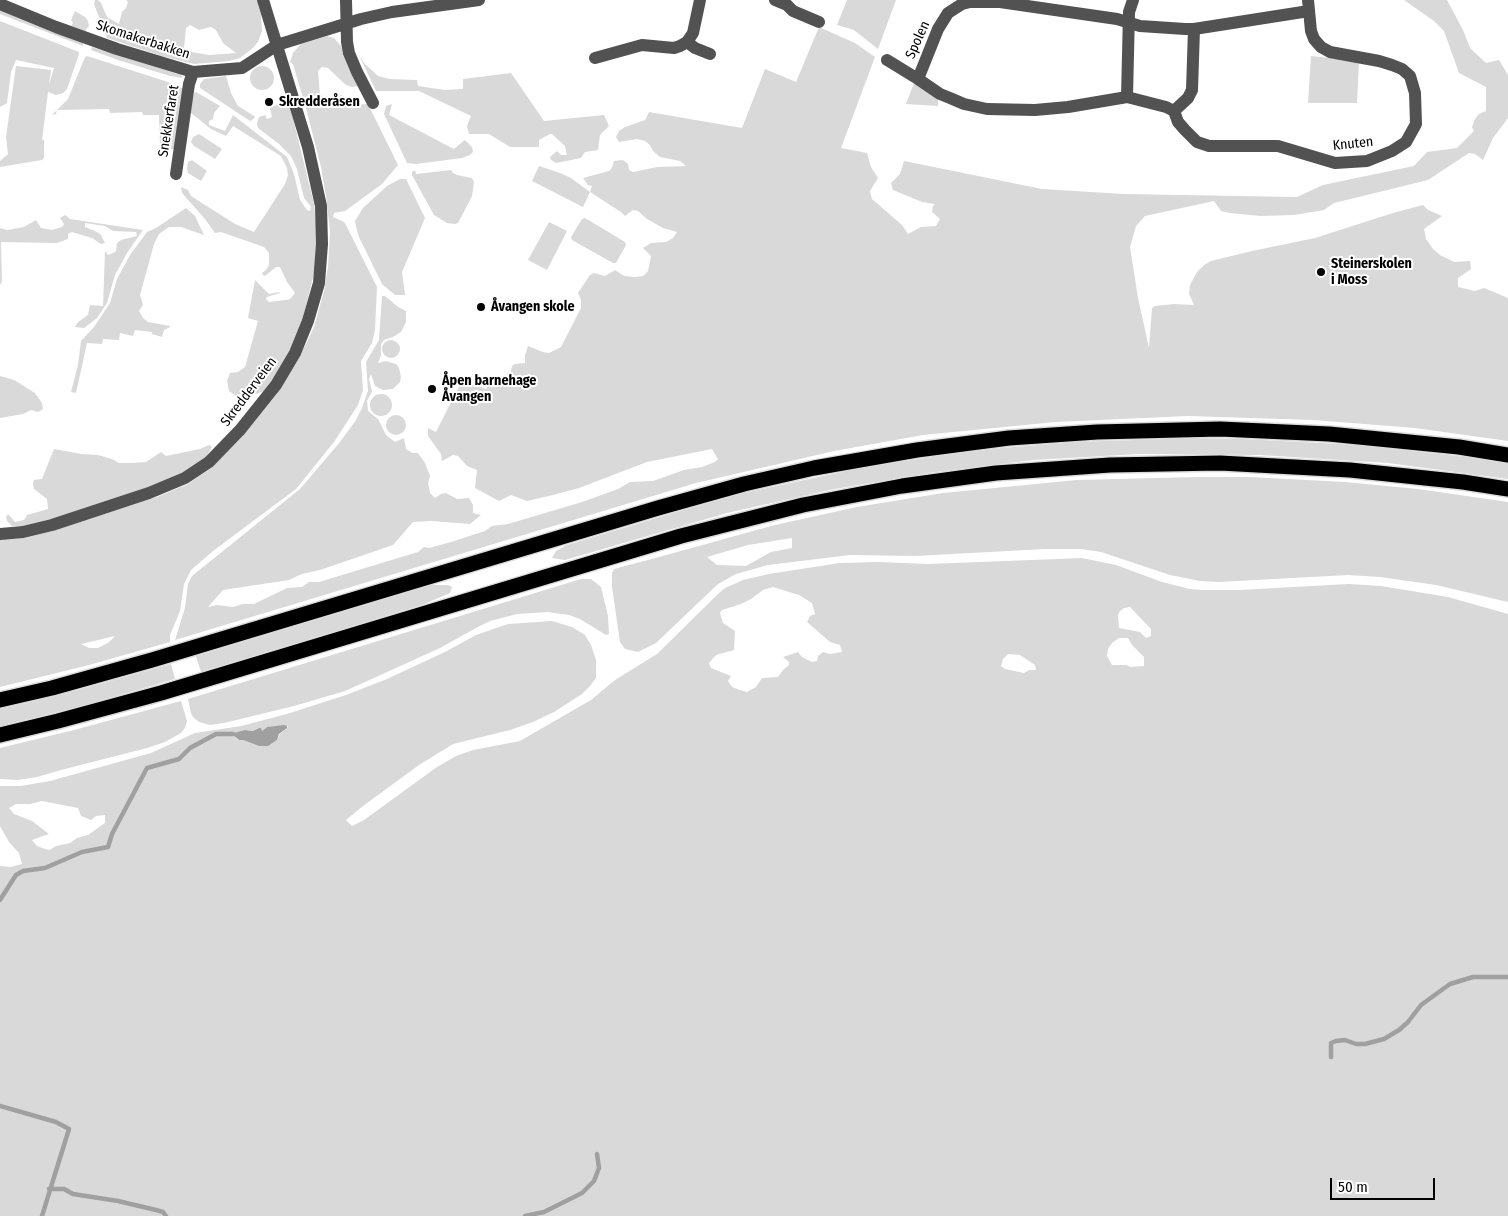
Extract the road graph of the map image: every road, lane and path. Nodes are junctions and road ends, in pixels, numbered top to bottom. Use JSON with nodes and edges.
{"nodes":[{"id":1,"x":263,"y":0,"type":"edge"},
{"id":2,"x":346,"y":0,"type":"edge"},
{"id":3,"x":479,"y":0,"type":"edge"},
{"id":4,"x":700,"y":0,"type":"edge"},
{"id":5,"x":775,"y":0,"type":"edge"},
{"id":6,"x":1133,"y":0,"type":"edge"},
{"id":7,"x":0,"y":4,"type":"edge"},
{"id":8,"x":1308,"y":6,"type":"edge"},
{"id":9,"x":819,"y":22,"type":"dead end"},
{"id":10,"x":347,"y":23,"type":"junction"},
{"id":11,"x":1129,"y":23,"type":"junction"},
{"id":12,"x":1194,"y":29,"type":"junction"},
{"id":13,"x":687,"y":42,"type":"junction"},
{"id":14,"x":277,"y":45,"type":"junction"},
{"id":15,"x":710,"y":54,"type":"dead end"},
{"id":16,"x":594,"y":58,"type":"dead end"},
{"id":17,"x":887,"y":60,"type":"dead end"},
{"id":18,"x":193,"y":72,"type":"junction"},
{"id":19,"x":918,"y":80,"type":"junction"},
{"id":20,"x":1127,"y":97,"type":"junction"},
{"id":21,"x":374,"y":103,"type":"dead end"},
{"id":22,"x":1174,"y":111,"type":"junction"},
{"id":23,"x":176,"y":174,"type":"dead end"},
{"id":24,"x":1508,"y":455,"type":"edge"},
{"id":25,"x":1508,"y":489,"type":"edge"},
{"id":26,"x":0,"y":534,"type":"edge"},
{"id":27,"x":0,"y":700,"type":"edge"},
{"id":28,"x":0,"y":735,"type":"edge"}],
"edges":[{"from":1,"to":14,"type":"street","name":"Skredderveien"},
{"from":2,"to":10,"type":"street"},
{"from":3,"to":10,"type":"street","name":"Skomakerbakken"},
{"from":4,"to":13,"type":"street"},
{"from":5,"to":9,"type":"street"},
{"from":6,"to":11,"type":"street"},
{"from":7,"to":18,"type":"street","name":"Skomakerbakken"},
{"from":8,"to":12,"type":"street","name":"Knuten"},
{"from":8,"to":22,"type":"street","name":"Knuten"},
{"from":10,"to":14,"type":"street","name":"Skomakerbakken"},
{"from":10,"to":21,"type":"street"},
{"from":11,"to":12,"type":"street","name":"Knuten"},
{"from":11,"to":19,"type":"street","name":"Spolen"},
{"from":11,"to":20,"type":"street"},
{"from":12,"to":22,"type":"street"},
{"from":13,"to":15,"type":"street"},
{"from":13,"to":16,"type":"street"},
{"from":14,"to":18,"type":"street","name":"Skomakerbakken"},
{"from":14,"to":26,"type":"street","name":"Skredderveien"},
{"from":17,"to":19,"type":"street"},
{"from":18,"to":23,"type":"street","name":"Snekkerfaret"},
{"from":19,"to":20,"type":"street","name":"Spolen"},
{"from":20,"to":22,"type":"street"},
{"from":24,"to":27,"type":"highway"},
{"from":25,"to":28,"type":"highway"}]}
